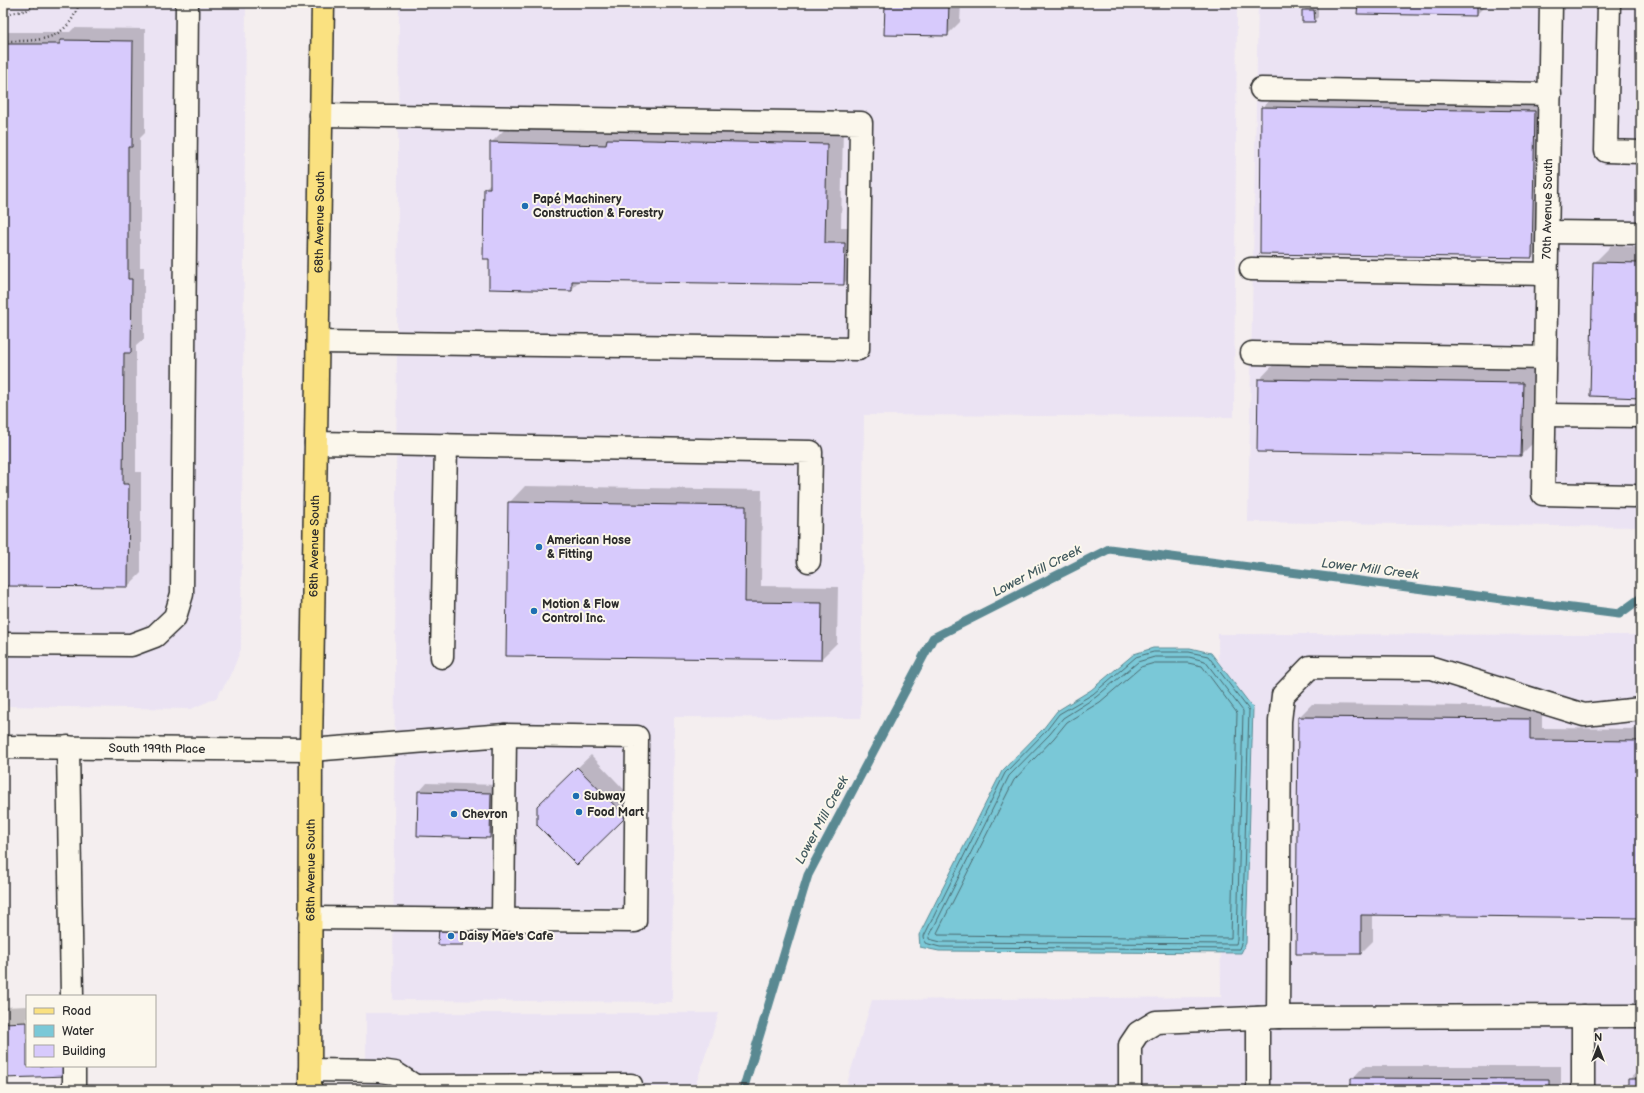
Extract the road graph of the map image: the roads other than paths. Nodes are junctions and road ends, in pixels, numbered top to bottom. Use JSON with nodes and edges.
{"nodes":[{"id":1,"x":187,"y":3,"type":"edge"},
{"id":2,"x":323,"y":3,"type":"edge"},
{"id":3,"x":1551,"y":3,"type":"edge"},
{"id":4,"x":1609,"y":3,"type":"edge"},
{"id":5,"x":1261,"y":89,"type":"dead end"},
{"id":6,"x":1550,"y":94,"type":"junction"},
{"id":7,"x":321,"y":115,"type":"junction"},
{"id":8,"x":1641,"y":152,"type":"edge"},
{"id":9,"x":1548,"y":232,"type":"junction"},
{"id":10,"x":1641,"y":234,"type":"edge"},
{"id":11,"x":1251,"y":269,"type":"dead end"},
{"id":12,"x":1547,"y":274,"type":"junction"},
{"id":13,"x":318,"y":342,"type":"junction"},
{"id":14,"x":1252,"y":353,"type":"dead end"},
{"id":15,"x":1545,"y":358,"type":"junction"},
{"id":16,"x":1545,"y":415,"type":"junction"},
{"id":17,"x":1641,"y":416,"type":"edge"},
{"id":18,"x":316,"y":443,"type":"junction"},
{"id":19,"x":446,"y":446,"type":"junction"},
{"id":20,"x":1634,"y":496,"type":"dead end"},
{"id":21,"x":809,"y":561,"type":"dead end"},
{"id":22,"x":3,"y":644,"type":"edge"},
{"id":23,"x":442,"y":657,"type":"dead end"},
{"id":24,"x":1641,"y":709,"type":"edge"},
{"id":25,"x":505,"y":735,"type":"junction"},
{"id":26,"x":3,"y":747,"type":"edge"},
{"id":27,"x":68,"y":747,"type":"junction"},
{"id":28,"x":311,"y":750,"type":"junction"},
{"id":29,"x":310,"y":918,"type":"junction"},
{"id":30,"x":503,"y":920,"type":"junction"},
{"id":31,"x":72,"y":995,"type":"edge"},
{"id":32,"x":1583,"y":1016,"type":"junction"},
{"id":33,"x":1641,"y":1016,"type":"edge"},
{"id":34,"x":1268,"y":1018,"type":"junction"},
{"id":35,"x":74,"y":1067,"type":"edge"},
{"id":36,"x":310,"y":1080,"type":"edge"},
{"id":37,"x":415,"y":1088,"type":"edge"},
{"id":38,"x":630,"y":1088,"type":"edge"},
{"id":39,"x":74,"y":1090,"type":"edge"},
{"id":40,"x":1130,"y":1090,"type":"edge"},
{"id":41,"x":1258,"y":1090,"type":"edge"},
{"id":42,"x":1583,"y":1090,"type":"edge"}],
"edges":[{"from":1,"to":22,"type":"street"},
{"from":2,"to":7,"type":"main road","name":"68th Avenue South"},
{"from":3,"to":6,"type":"street","name":"70th Avenue South"},
{"from":4,"to":8,"type":"street"},
{"from":5,"to":6,"type":"street"},
{"from":6,"to":9,"type":"street","name":"70th Avenue South"},
{"from":7,"to":13,"type":"main road","name":"68th Avenue South"},
{"from":7,"to":13,"type":"street"},
{"from":9,"to":10,"type":"street"},
{"from":9,"to":12,"type":"street","name":"70th Avenue South"},
{"from":11,"to":12,"type":"street"},
{"from":12,"to":15,"type":"street","name":"70th Avenue South"},
{"from":13,"to":18,"type":"main road","name":"68th Avenue South"},
{"from":14,"to":15,"type":"street"},
{"from":15,"to":16,"type":"street","name":"70th Avenue South"},
{"from":16,"to":17,"type":"street"},
{"from":16,"to":20,"type":"street","name":"70th Avenue South"},
{"from":18,"to":19,"type":"street"},
{"from":18,"to":28,"type":"main road","name":"68th Avenue South"},
{"from":19,"to":21,"type":"street"},
{"from":19,"to":23,"type":"street"},
{"from":24,"to":34,"type":"street"},
{"from":25,"to":28,"type":"street","name":"South 199th Place"},
{"from":25,"to":30,"type":"street"},
{"from":25,"to":30,"type":"street","name":"South 199th Place"},
{"from":26,"to":27,"type":"street","name":"South 199th Place"},
{"from":27,"to":28,"type":"street","name":"South 199th Place"},
{"from":27,"to":31,"type":"street"},
{"from":28,"to":29,"type":"main road","name":"68th Avenue South"},
{"from":29,"to":30,"type":"street"},
{"from":29,"to":36,"type":"main road","name":"68th Avenue South"},
{"from":32,"to":33,"type":"street"},
{"from":32,"to":34,"type":"street"},
{"from":32,"to":42,"type":"street"},
{"from":34,"to":40,"type":"street"},
{"from":34,"to":41,"type":"street"},
{"from":35,"to":39,"type":"street"},
{"from":36,"to":37,"type":"street"},
{"from":37,"to":38,"type":"street"}]}
